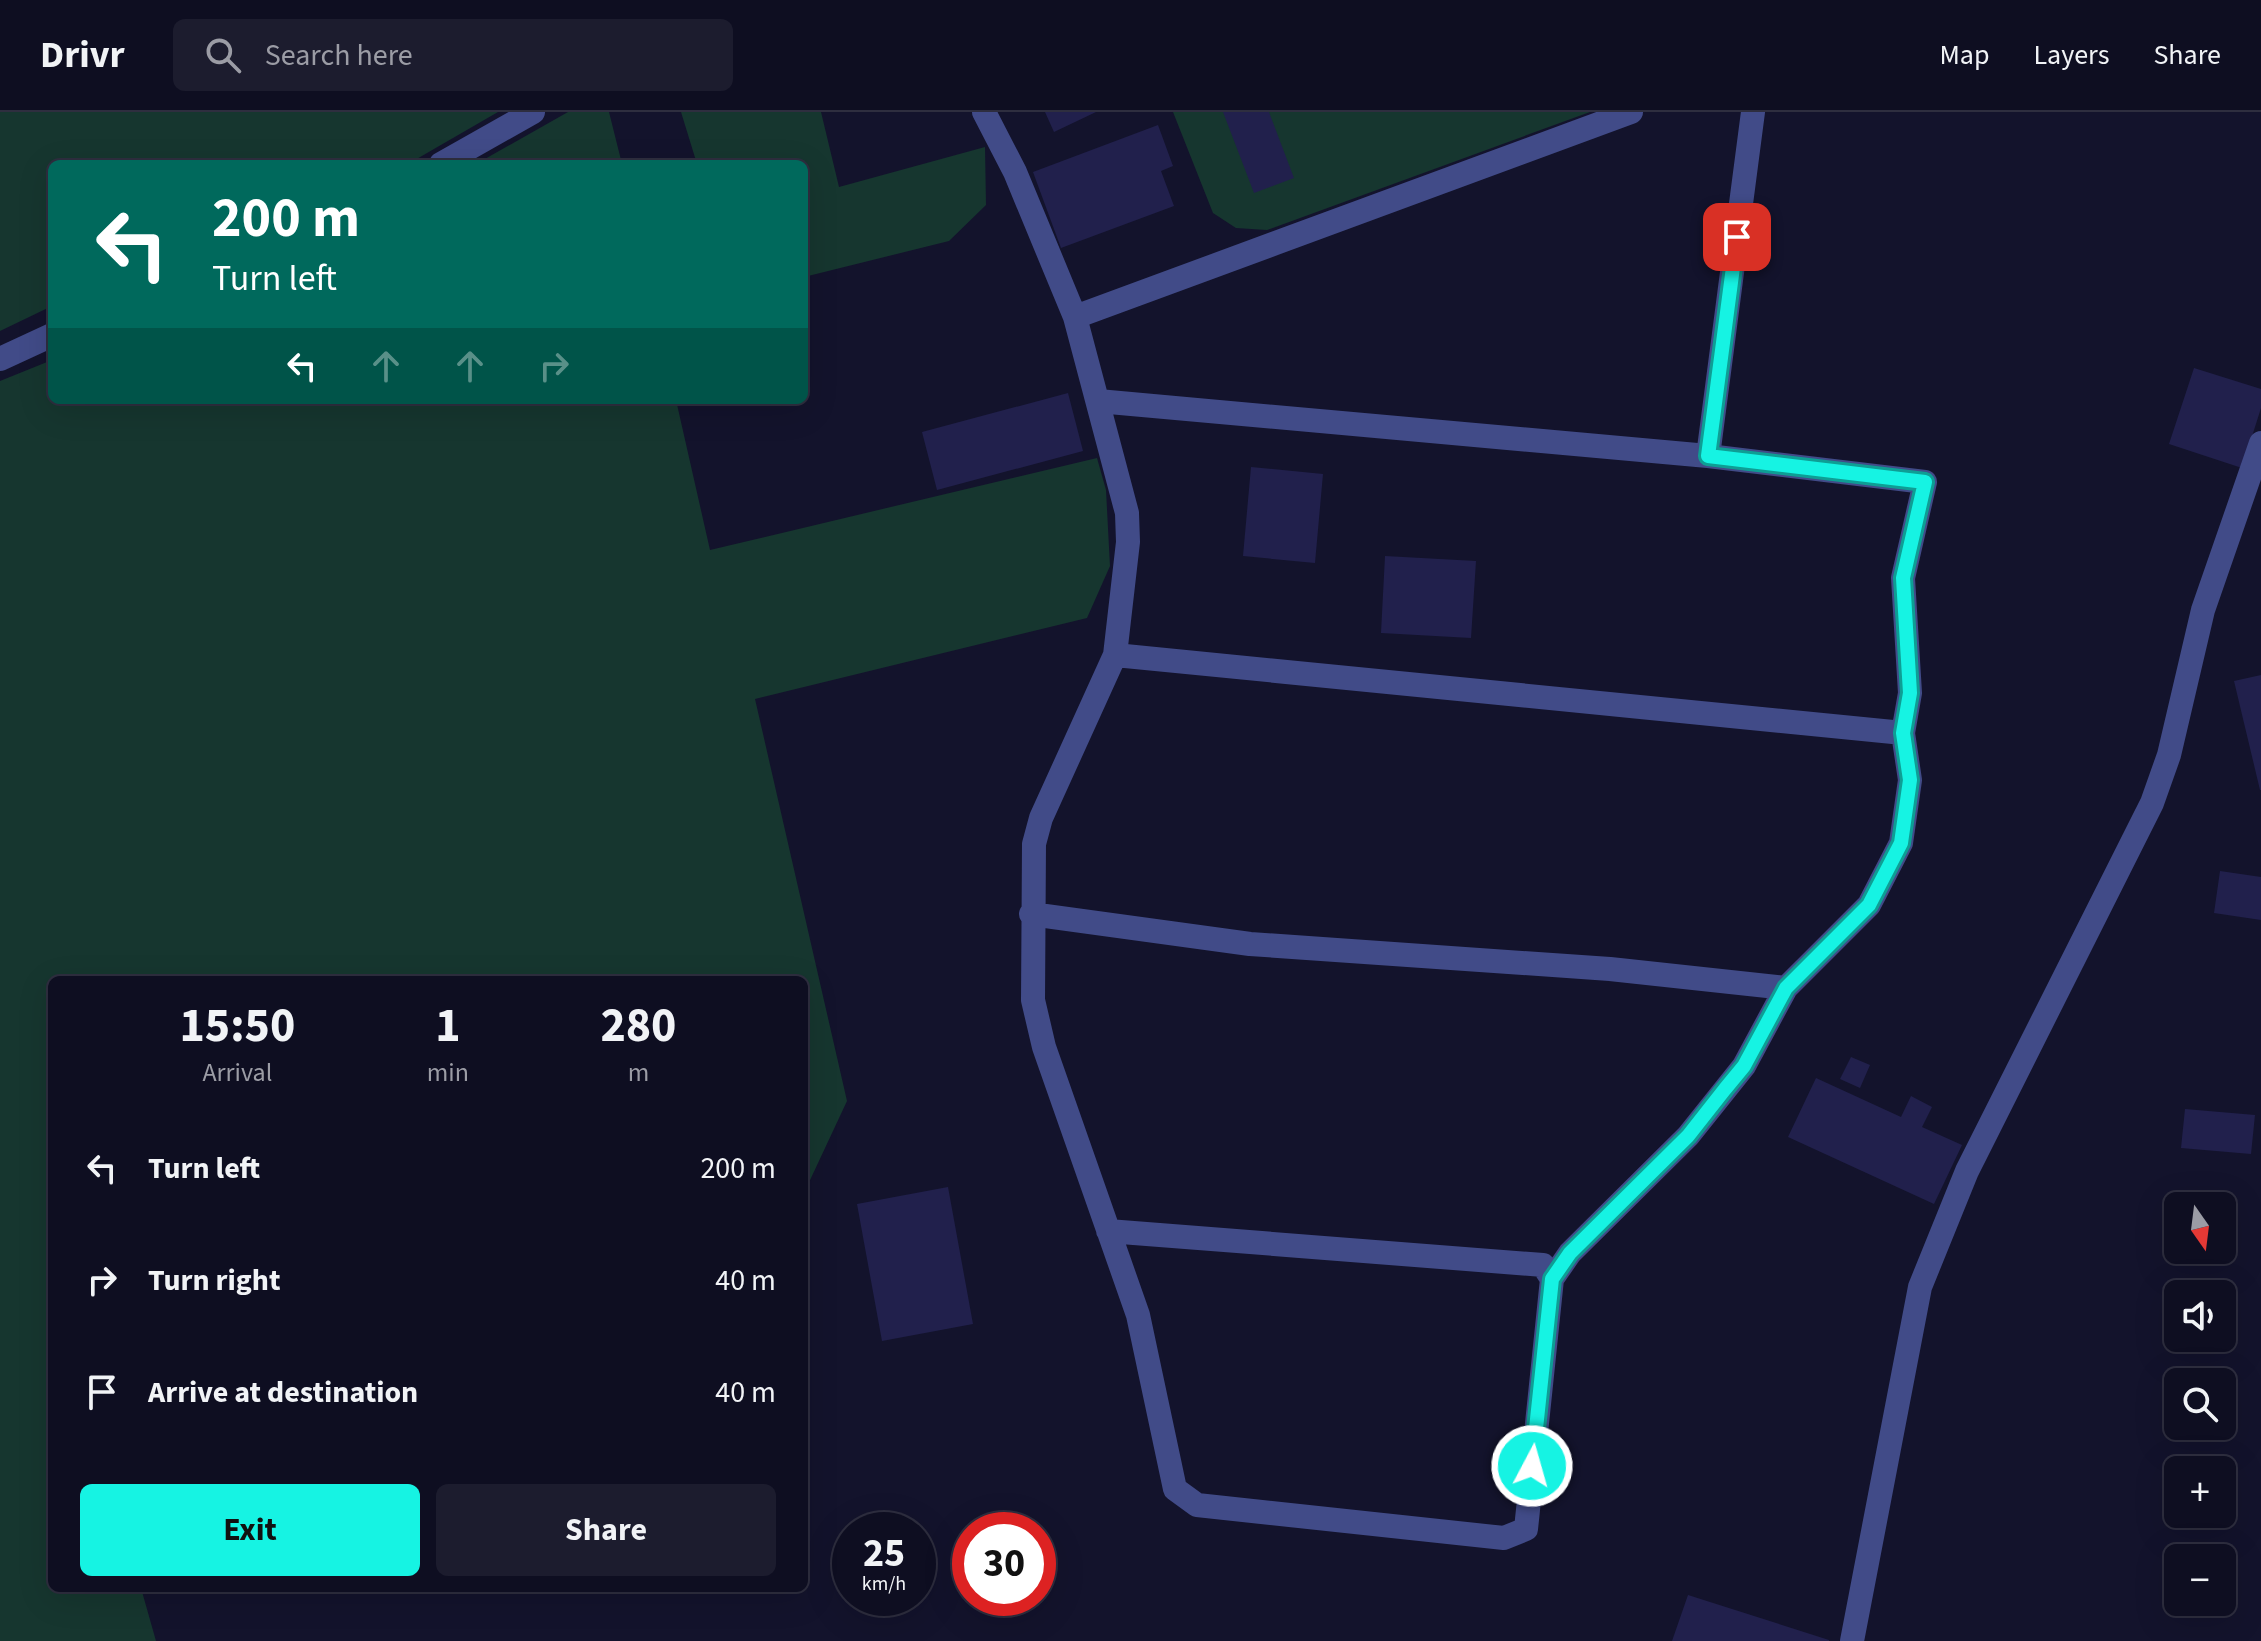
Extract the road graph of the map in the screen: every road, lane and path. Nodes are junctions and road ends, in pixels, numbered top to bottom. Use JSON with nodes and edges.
{"nodes":[{"id":1,"x":533,"y":112,"type":"edge"},
{"id":2,"x":984,"y":112,"type":"edge"},
{"id":3,"x":1631,"y":112,"type":"edge"},
{"id":4,"x":1753,"y":112,"type":"edge"},
{"id":5,"x":448,"y":160,"type":"edge"},
{"id":6,"x":1075,"y":317,"type":"junction"},
{"id":7,"x":48,"y":337,"type":"edge"},
{"id":8,"x":0,"y":359,"type":"edge"},
{"id":9,"x":1098,"y":401,"type":"junction"},
{"id":10,"x":2261,"y":443,"type":"edge"},
{"id":11,"x":1708,"y":456,"type":"junction"},
{"id":12,"x":1115,"y":655,"type":"junction"},
{"id":13,"x":1903,"y":733,"type":"junction"},
{"id":14,"x":1031,"y":914,"type":"junction"},
{"id":15,"x":1786,"y":988,"type":"junction"},
{"id":16,"x":1108,"y":1231,"type":"junction"},
{"id":17,"x":1552,"y":1279,"type":"junction"},
{"id":18,"x":1852,"y":1641,"type":"edge"}],
"edges":[{"from":1,"to":5,"type":"street"},
{"from":2,"to":6,"type":"street"},
{"from":3,"to":6,"type":"street"},
{"from":4,"to":11,"type":"street"},
{"from":6,"to":9,"type":"street"},
{"from":7,"to":8,"type":"street"},
{"from":9,"to":11,"type":"street"},
{"from":9,"to":12,"type":"street"},
{"from":10,"to":18,"type":"street"},
{"from":11,"to":13,"type":"street"},
{"from":12,"to":13,"type":"street"},
{"from":12,"to":14,"type":"street"},
{"from":13,"to":15,"type":"street"},
{"from":14,"to":15,"type":"street"},
{"from":14,"to":16,"type":"street"},
{"from":15,"to":17,"type":"street"},
{"from":16,"to":17,"type":"street"},
{"from":16,"to":17,"type":"street"}]}
